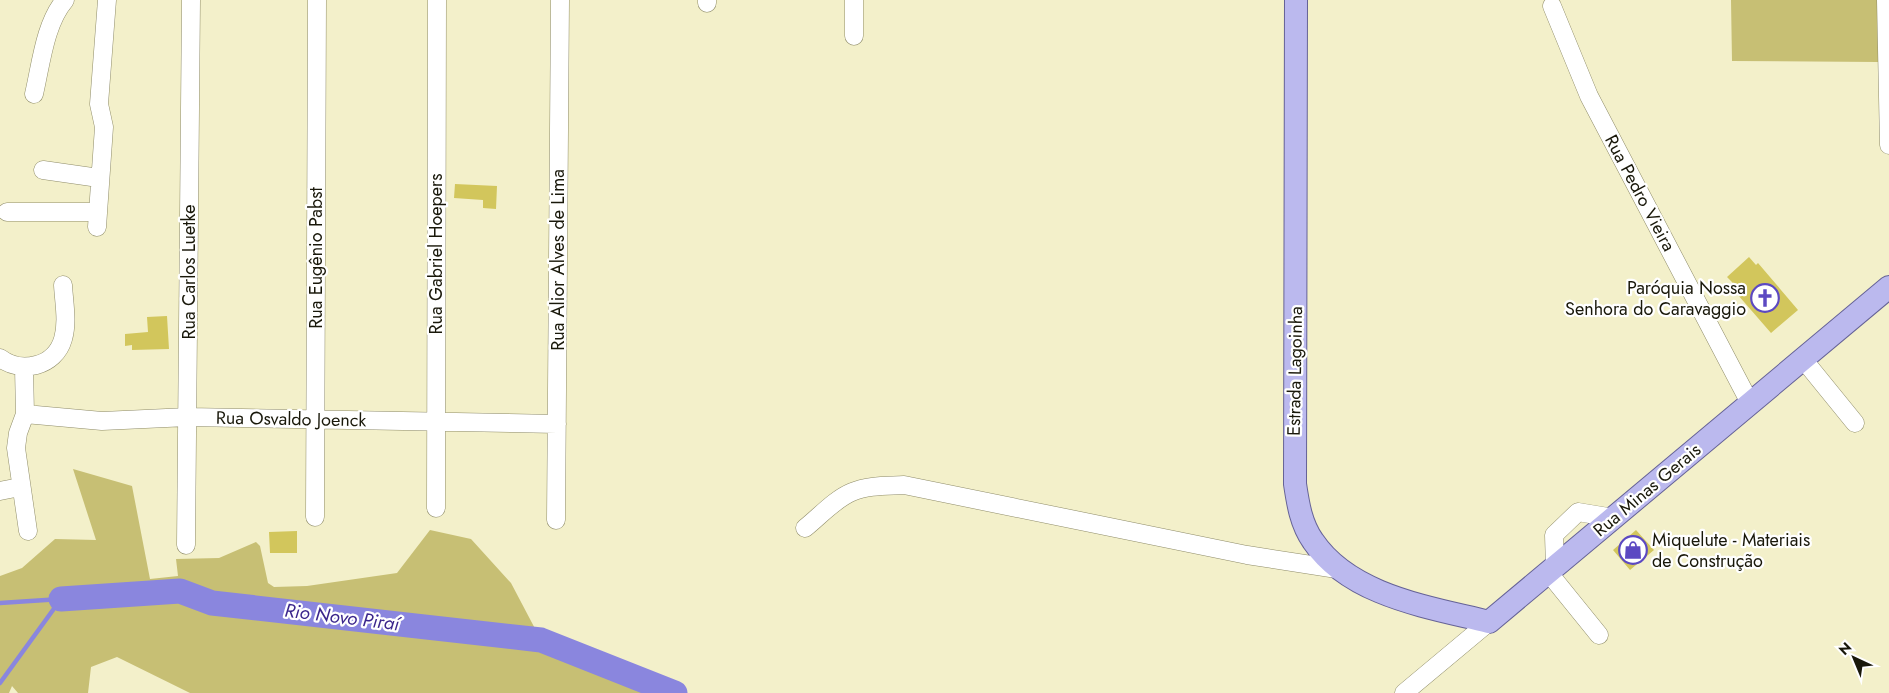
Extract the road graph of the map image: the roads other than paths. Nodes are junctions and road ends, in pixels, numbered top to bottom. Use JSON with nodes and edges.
{"nodes":[{"id":1,"x":65,"y":0,"type":"edge"},
{"id":2,"x":107,"y":0,"type":"edge"},
{"id":3,"x":191,"y":0,"type":"edge"},
{"id":4,"x":317,"y":0,"type":"edge"},
{"id":5,"x":437,"y":0,"type":"edge"},
{"id":6,"x":560,"y":0,"type":"edge"},
{"id":7,"x":854,"y":0,"type":"edge"},
{"id":8,"x":1296,"y":0,"type":"edge"},
{"id":9,"x":1308,"y":0,"type":"edge"},
{"id":10,"x":1886,"y":0,"type":"edge"},
{"id":11,"x":1552,"y":6,"type":"dead end"},
{"id":12,"x":854,"y":36,"type":"dead end"},
{"id":13,"x":1888,"y":47,"type":"edge"},
{"id":14,"x":34,"y":94,"type":"dead end"},
{"id":15,"x":1889,"y":145,"type":"edge"},
{"id":16,"x":43,"y":170,"type":"dead end"},
{"id":17,"x":99,"y":178,"type":"junction"},
{"id":18,"x":6,"y":212,"type":"dead end"},
{"id":19,"x":63,"y":285,"type":"dead end"},
{"id":20,"x":1889,"y":287,"type":"edge"},
{"id":21,"x":0,"y":358,"type":"edge"},
{"id":22,"x":1803,"y":359,"type":"junction"},
{"id":23,"x":24,"y":368,"type":"junction"},
{"id":24,"x":1750,"y":403,"type":"junction"},
{"id":25,"x":25,"y":414,"type":"junction"},
{"id":26,"x":188,"y":417,"type":"junction"},
{"id":27,"x":315,"y":419,"type":"junction"},
{"id":28,"x":436,"y":422,"type":"junction"},
{"id":29,"x":1855,"y":423,"type":"dead end"},
{"id":30,"x":557,"y":424,"type":"junction"},
{"id":31,"x":20,"y":487,"type":"junction"},
{"id":32,"x":0,"y":491,"type":"edge"},
{"id":33,"x":436,"y":508,"type":"dead end"},
{"id":34,"x":315,"y":517,"type":"dead end"},
{"id":35,"x":556,"y":520,"type":"dead end"},
{"id":36,"x":805,"y":528,"type":"dead end"},
{"id":37,"x":28,"y":530,"type":"dead end"},
{"id":38,"x":186,"y":545,"type":"dead end"},
{"id":39,"x":1337,"y":569,"type":"junction"},
{"id":40,"x":1552,"y":570,"type":"junction"},
{"id":41,"x":1489,"y":622,"type":"junction"},
{"id":42,"x":1599,"y":635,"type":"dead end"},
{"id":43,"x":1404,"y":693,"type":"edge"}],
"edges":[{"from":1,"to":14,"type":"street"},
{"from":2,"to":17,"type":"street"},
{"from":3,"to":26,"type":"street","name":"Rua Carlos Luetke"},
{"from":4,"to":27,"type":"street","name":"Rua Eugênio Pabst"},
{"from":5,"to":28,"type":"street","name":"Rua Gabriel Hoepers"},
{"from":6,"to":30,"type":"street","name":"Rua Alior Alves de Lima"},
{"from":7,"to":12,"type":"street"},
{"from":8,"to":9,"type":"street"},
{"from":8,"to":39,"type":"main road","name":"Estrada Lagoinha"},
{"from":10,"to":13,"type":"street"},
{"from":11,"to":24,"type":"street","name":"Rua Pedro Vieira"},
{"from":13,"to":15,"type":"street"},
{"from":16,"to":17,"type":"street"},
{"from":17,"to":18,"type":"street"},
{"from":19,"to":23,"type":"street"},
{"from":20,"to":22,"type":"main road","name":"Rua Minas Gerais"},
{"from":21,"to":23,"type":"street"},
{"from":22,"to":24,"type":"main road","name":"Rua Minas Gerais"},
{"from":22,"to":29,"type":"street"},
{"from":23,"to":25,"type":"street"},
{"from":24,"to":40,"type":"main road","name":"Rua Minas Gerais"},
{"from":25,"to":26,"type":"street","name":"Rua Osvaldo Joenck"},
{"from":25,"to":31,"type":"street"},
{"from":26,"to":27,"type":"street","name":"Rua Osvaldo Joenck"},
{"from":26,"to":38,"type":"street","name":"Rua Carlos Luetke"},
{"from":27,"to":28,"type":"street","name":"Rua Osvaldo Joenck"},
{"from":27,"to":34,"type":"street","name":"Rua Eugênio Pabst"},
{"from":28,"to":30,"type":"street","name":"Rua Osvaldo Joenck"},
{"from":28,"to":33,"type":"street","name":"Rua Gabriel Hoepers"},
{"from":30,"to":35,"type":"street","name":"Rua Alior Alves de Lima"},
{"from":31,"to":32,"type":"street"},
{"from":31,"to":37,"type":"street"},
{"from":36,"to":39,"type":"street"},
{"from":39,"to":41,"type":"main road","name":"Estrada Lagoinha"},
{"from":40,"to":41,"type":"main road","name":"Rua Minas Gerais"},
{"from":40,"to":42,"type":"street"},
{"from":41,"to":43,"type":"street","name":"Rua Minas Gerais"}]}
